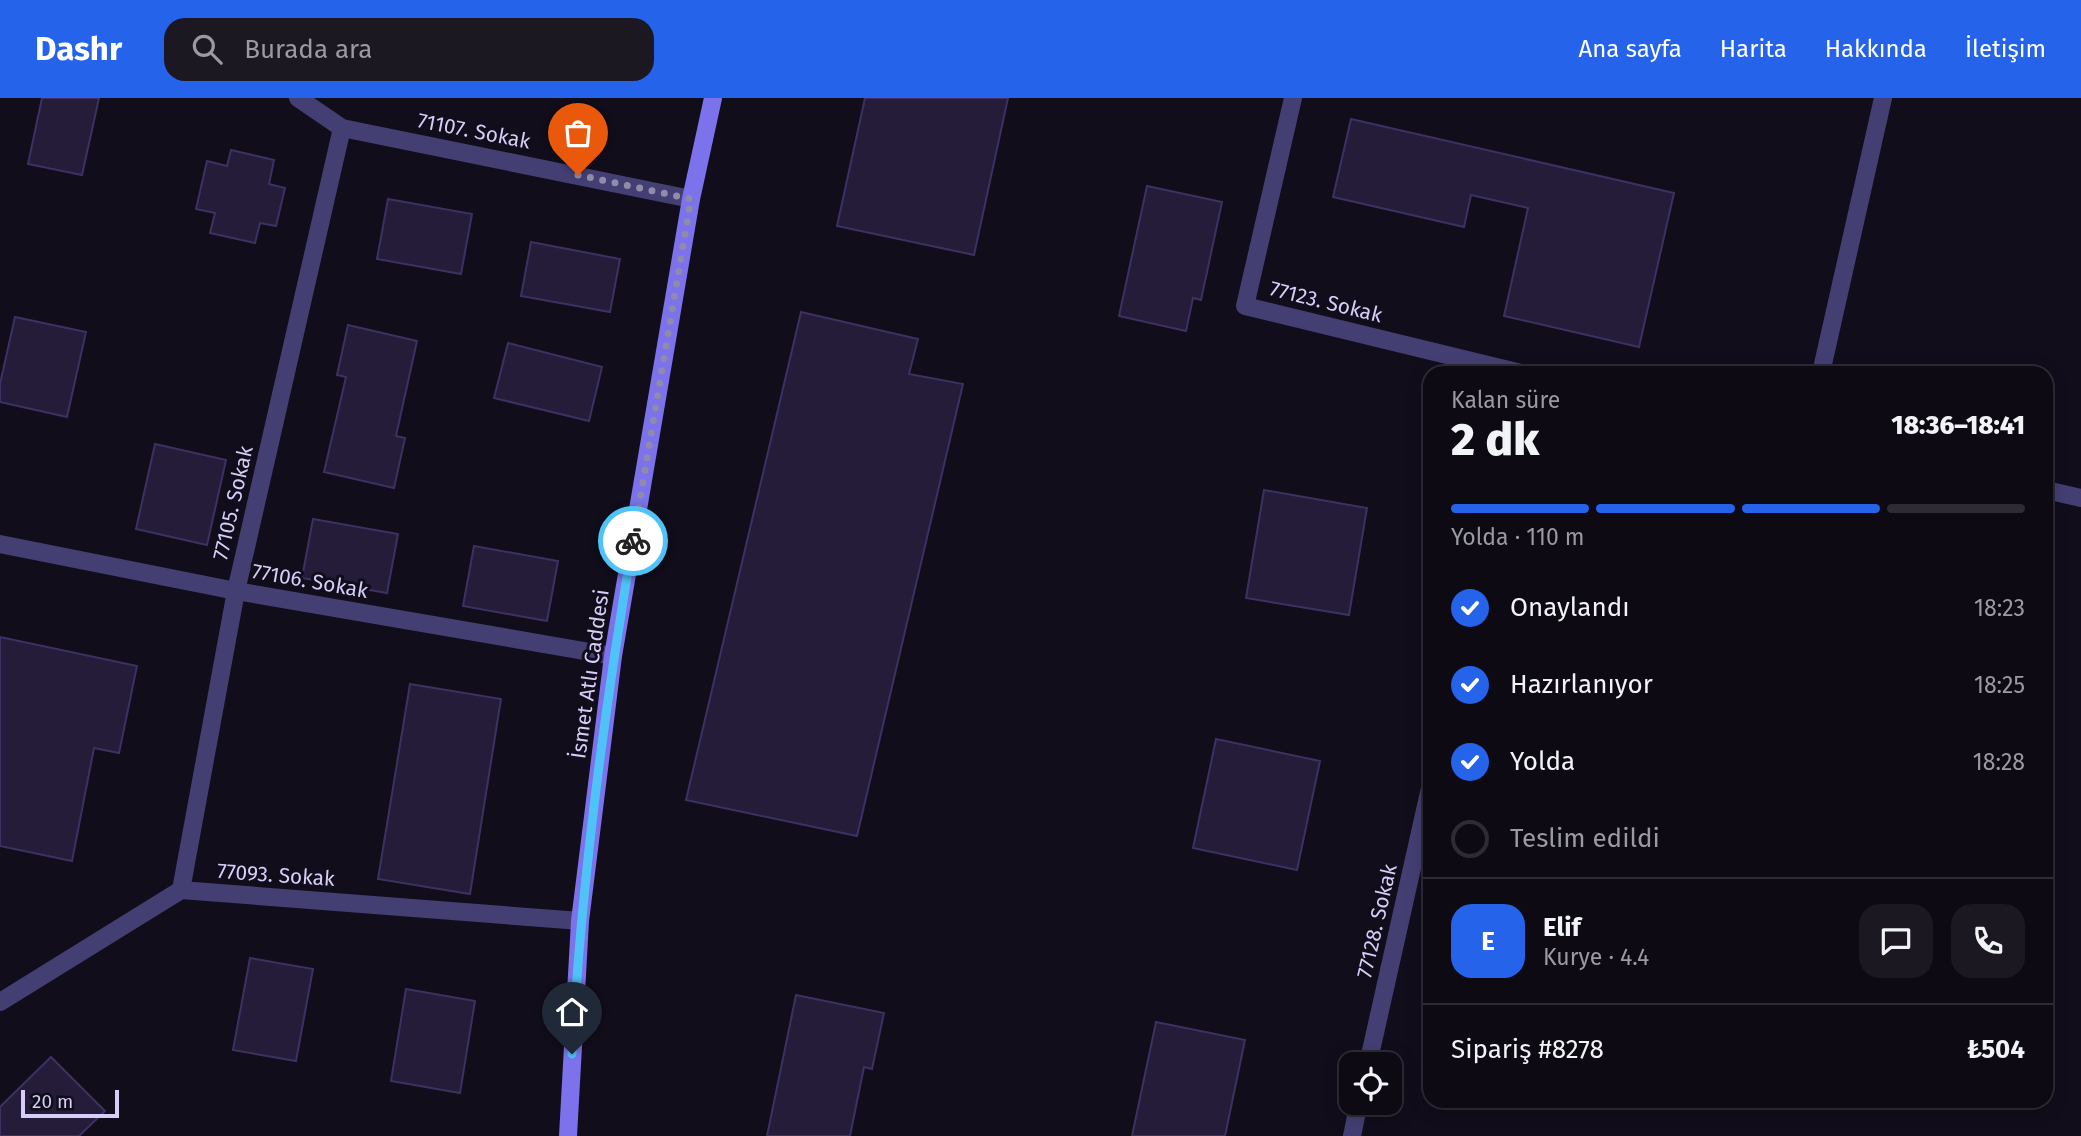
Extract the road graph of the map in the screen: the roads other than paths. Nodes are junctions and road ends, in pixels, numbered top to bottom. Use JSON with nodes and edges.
{"nodes":[{"id":1,"x":298,"y":98,"type":"edge"},
{"id":2,"x":713,"y":98,"type":"edge"},
{"id":3,"x":1293,"y":98,"type":"edge"},
{"id":4,"x":1883,"y":98,"type":"edge"},
{"id":5,"x":342,"y":128,"type":"junction"},
{"id":6,"x":691,"y":199,"type":"junction"},
{"id":7,"x":1492,"y":366,"type":"edge"},
{"id":8,"x":1823,"y":366,"type":"edge"},
{"id":9,"x":2053,"y":492,"type":"edge"},
{"id":10,"x":2081,"y":498,"type":"edge"},
{"id":11,"x":0,"y":544,"type":"edge"},
{"id":12,"x":236,"y":591,"type":"junction"},
{"id":13,"x":613,"y":656,"type":"junction"},
{"id":14,"x":1423,"y":820,"type":"edge"},
{"id":15,"x":181,"y":890,"type":"junction"},
{"id":16,"x":580,"y":921,"type":"junction"},
{"id":17,"x":0,"y":1002,"type":"edge"},
{"id":18,"x":1371,"y":1052,"type":"edge"},
{"id":19,"x":1356,"y":1115,"type":"edge"},
{"id":20,"x":568,"y":1136,"type":"edge"},
{"id":21,"x":1352,"y":1136,"type":"edge"}],
"edges":[{"from":1,"to":5,"type":"street","name":"71107. Sokak"},
{"from":2,"to":6,"type":"main road","name":"İsmet Atlı Caddesi"},
{"from":3,"to":7,"type":"street","name":"77123. Sokak"},
{"from":4,"to":8,"type":"street"},
{"from":5,"to":6,"type":"street","name":"71107. Sokak"},
{"from":5,"to":12,"type":"street","name":"77105. Sokak"},
{"from":6,"to":13,"type":"main road","name":"İsmet Atlı Caddesi"},
{"from":9,"to":10,"type":"street"},
{"from":11,"to":12,"type":"street","name":"77106. Sokak"},
{"from":12,"to":13,"type":"street","name":"77106. Sokak"},
{"from":12,"to":15,"type":"street","name":"77105. Sokak"},
{"from":13,"to":16,"type":"main road","name":"İsmet Atlı Caddesi"},
{"from":14,"to":18,"type":"street","name":"77128. Sokak"},
{"from":15,"to":16,"type":"street","name":"77093. Sokak"},
{"from":15,"to":17,"type":"street"},
{"from":16,"to":20,"type":"main road","name":"İsmet Atlı Caddesi"},
{"from":19,"to":21,"type":"street"}]}
